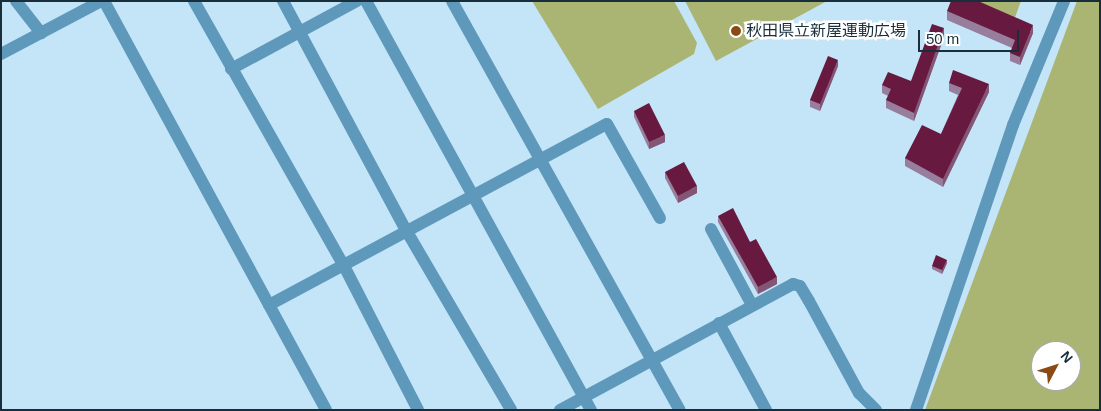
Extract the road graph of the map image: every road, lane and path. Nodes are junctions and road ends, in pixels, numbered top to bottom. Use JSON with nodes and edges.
{"nodes":[{"id":1,"x":16,"y":1,"type":"edge"},
{"id":2,"x":103,"y":1,"type":"edge"},
{"id":3,"x":194,"y":1,"type":"edge"},
{"id":4,"x":283,"y":1,"type":"edge"},
{"id":5,"x":357,"y":1,"type":"edge"},
{"id":6,"x":366,"y":1,"type":"edge"},
{"id":7,"x":452,"y":1,"type":"edge"},
{"id":8,"x":1064,"y":1,"type":"edge"},
{"id":9,"x":300,"y":32,"type":"junction"},
{"id":10,"x":41,"y":33,"type":"junction"},
{"id":11,"x":1,"y":54,"type":"edge"},
{"id":12,"x":230,"y":69,"type":"junction"},
{"id":13,"x":541,"y":158,"type":"junction"},
{"id":14,"x":471,"y":196,"type":"junction"},
{"id":15,"x":660,"y":218,"type":"dead end"},
{"id":16,"x":406,"y":230,"type":"junction"},
{"id":17,"x":711,"y":230,"type":"dead end"},
{"id":18,"x":343,"y":264,"type":"junction"},
{"id":19,"x":269,"y":304,"type":"junction"},
{"id":20,"x":752,"y":305,"type":"junction"},
{"id":21,"x":719,"y":323,"type":"junction"},
{"id":22,"x":652,"y":359,"type":"junction"},
{"id":23,"x":584,"y":397,"type":"junction"},
{"id":24,"x":326,"y":410,"type":"edge"},
{"id":25,"x":418,"y":410,"type":"edge"},
{"id":26,"x":511,"y":410,"type":"edge"},
{"id":27,"x":560,"y":410,"type":"edge"},
{"id":28,"x":591,"y":410,"type":"edge"},
{"id":29,"x":680,"y":410,"type":"edge"},
{"id":30,"x":766,"y":410,"type":"edge"},
{"id":31,"x":876,"y":410,"type":"edge"},
{"id":32,"x":916,"y":410,"type":"edge"}],
"edges":[{"from":1,"to":10,"type":"street"},
{"from":2,"to":10,"type":"street"},
{"from":2,"to":19,"type":"street"},
{"from":3,"to":12,"type":"street"},
{"from":4,"to":9,"type":"street"},
{"from":5,"to":9,"type":"street"},
{"from":6,"to":14,"type":"street"},
{"from":7,"to":13,"type":"street"},
{"from":8,"to":32,"type":"street"},
{"from":9,"to":12,"type":"street"},
{"from":9,"to":16,"type":"street"},
{"from":10,"to":11,"type":"street"},
{"from":12,"to":18,"type":"street"},
{"from":13,"to":14,"type":"street"},
{"from":13,"to":15,"type":"street"},
{"from":13,"to":22,"type":"street"},
{"from":14,"to":16,"type":"street"},
{"from":14,"to":23,"type":"street"},
{"from":16,"to":18,"type":"street"},
{"from":16,"to":26,"type":"street"},
{"from":17,"to":20,"type":"street"},
{"from":18,"to":19,"type":"street"},
{"from":18,"to":25,"type":"street"},
{"from":19,"to":24,"type":"street"},
{"from":20,"to":21,"type":"street"},
{"from":20,"to":31,"type":"street"},
{"from":21,"to":22,"type":"street"},
{"from":21,"to":30,"type":"street"},
{"from":22,"to":23,"type":"street"},
{"from":22,"to":29,"type":"street"},
{"from":23,"to":27,"type":"street"},
{"from":23,"to":28,"type":"street"}]}
